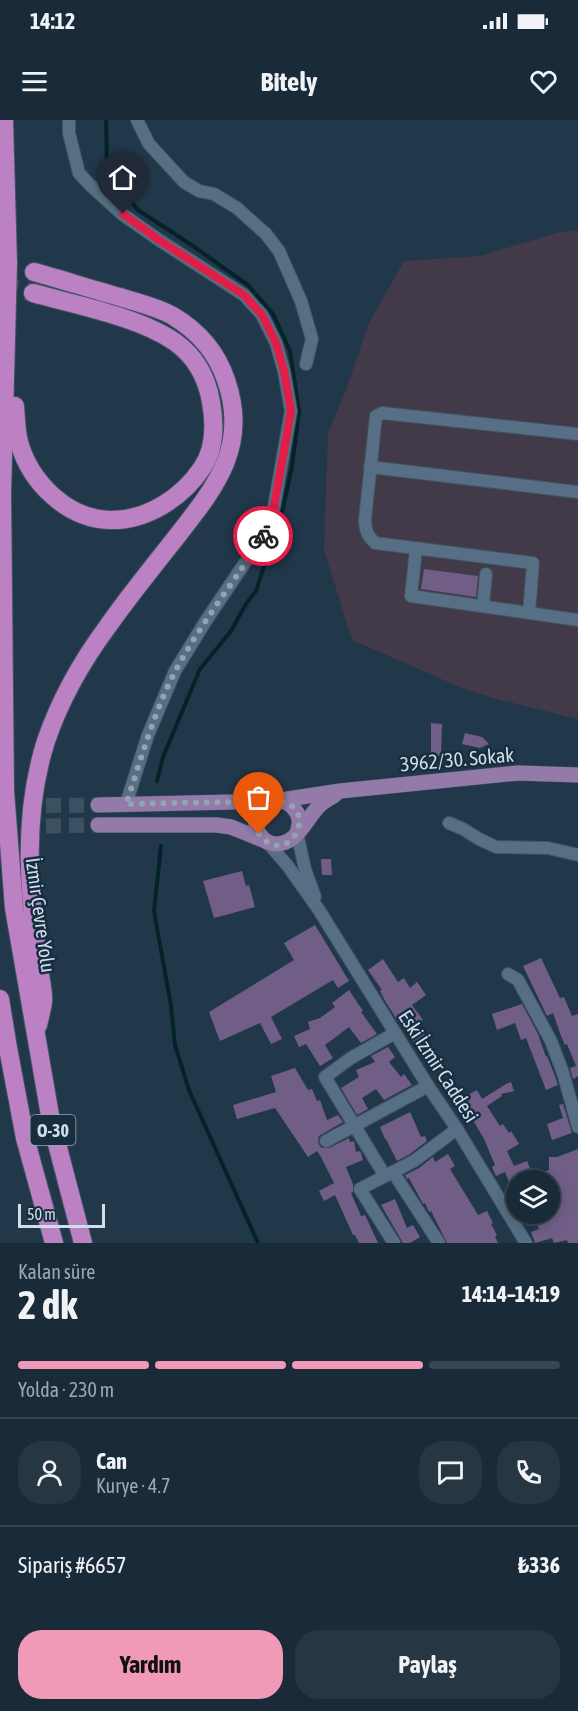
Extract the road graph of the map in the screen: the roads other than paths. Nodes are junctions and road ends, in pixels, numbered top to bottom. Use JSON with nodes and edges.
{"nodes":[{"id":1,"x":4,"y":120,"type":"edge"},
{"id":2,"x":69,"y":120,"type":"edge"},
{"id":3,"x":137,"y":120,"type":"edge"},
{"id":4,"x":8,"y":263,"type":"junction"},
{"id":5,"x":34,"y":272,"type":"tunnel mouth"},
{"id":6,"x":33,"y":293,"type":"tunnel mouth"},
{"id":7,"x":306,"y":364,"type":"dead end"},
{"id":8,"x":578,"y":435,"type":"edge"},
{"id":9,"x":370,"y":467,"type":"junction"},
{"id":10,"x":578,"y":492,"type":"edge"},
{"id":11,"x":416,"y":549,"type":"junction"},
{"id":12,"x":486,"y":574,"type":"dead end"},
{"id":13,"x":483,"y":606,"type":"junction"},
{"id":14,"x":529,"y":613,"type":"junction"},
{"id":15,"x":578,"y":620,"type":"edge"},
{"id":16,"x":578,"y":775,"type":"edge"},
{"id":17,"x":340,"y":791,"type":"junction"},
{"id":18,"x":275,"y":801,"type":"junction"},
{"id":19,"x":126,"y":804,"type":"junction"},
{"id":20,"x":98,"y":805,"type":"tunnel mouth"},
{"id":21,"x":449,"y":823,"type":"dead end"},
{"id":22,"x":98,"y":825,"type":"tunnel mouth"},
{"id":23,"x":297,"y":833,"type":"junction"},
{"id":24,"x":267,"y":842,"type":"junction"},
{"id":25,"x":578,"y":855,"type":"edge"},
{"id":26,"x":319,"y":909,"type":"junction"},
{"id":27,"x":508,"y":974,"type":"dead end"},
{"id":28,"x":0,"y":999,"type":"edge"},
{"id":29,"x":395,"y":1033,"type":"junction"},
{"id":30,"x":36,"y":1036,"type":"junction"},
{"id":31,"x":428,"y":1086,"type":"junction"},
{"id":32,"x":354,"y":1126,"type":"junction"},
{"id":33,"x":578,"y":1127,"type":"edge"},
{"id":34,"x":457,"y":1129,"type":"junction"},
{"id":35,"x":326,"y":1141,"type":"dead end"},
{"id":36,"x":389,"y":1174,"type":"junction"},
{"id":37,"x":54,"y":1243,"type":"edge"},
{"id":38,"x":83,"y":1243,"type":"edge"},
{"id":39,"x":394,"y":1243,"type":"edge"},
{"id":40,"x":439,"y":1243,"type":"edge"},
{"id":41,"x":526,"y":1243,"type":"edge"}],
"edges":[{"from":1,"to":4,"type":"highway","name":"İzmir Çevre Yolu","number":"O-30"},
{"from":2,"to":19,"type":"street"},
{"from":3,"to":7,"type":"street"},
{"from":4,"to":6,"type":"highway"},
{"from":4,"to":30,"type":"highway","name":"İzmir Çevre Yolu","number":"O-30"},
{"from":5,"to":30,"type":"highway"},
{"from":8,"to":9,"type":"street"},
{"from":9,"to":10,"type":"street"},
{"from":9,"to":11,"type":"street"},
{"from":11,"to":13,"type":"street"},
{"from":11,"to":14,"type":"street"},
{"from":12,"to":13,"type":"street"},
{"from":13,"to":14,"type":"street"},
{"from":14,"to":15,"type":"street"},
{"from":16,"to":17,"type":"main road","name":"3962/30. Sokak"},
{"from":17,"to":18,"type":"main road","name":"3962/30. Sokak"},
{"from":17,"to":23,"type":"main road"},
{"from":18,"to":19,"type":"main road","name":"3962/30. Sokak"},
{"from":18,"to":23,"type":"main road"},
{"from":18,"to":24,"type":"main road"},
{"from":19,"to":20,"type":"main road","name":"3962/30. Sokak"},
{"from":21,"to":25,"type":"street"},
{"from":22,"to":24,"type":"main road"},
{"from":23,"to":24,"type":"main road"},
{"from":23,"to":26,"type":"street","name":"Eski İzmir Caddesi"},
{"from":24,"to":26,"type":"street","name":"Eski İzmir Caddesi"},
{"from":26,"to":29,"type":"street","name":"Eski İzmir Caddesi"},
{"from":27,"to":33,"type":"street"},
{"from":28,"to":37,"type":"highway","number":"O-30"},
{"from":29,"to":31,"type":"street","name":"Eski İzmir Caddesi"},
{"from":29,"to":32,"type":"street"},
{"from":30,"to":38,"type":"highway","name":"İzmir Çevre Yolu","number":"O-30"},
{"from":31,"to":32,"type":"street"},
{"from":31,"to":34,"type":"street","name":"Eski İzmir Caddesi"},
{"from":32,"to":35,"type":"street"},
{"from":32,"to":36,"type":"street"},
{"from":34,"to":36,"type":"street"},
{"from":34,"to":41,"type":"street","name":"Eski İzmir Caddesi"},
{"from":36,"to":39,"type":"street"},
{"from":36,"to":40,"type":"street"}]}
